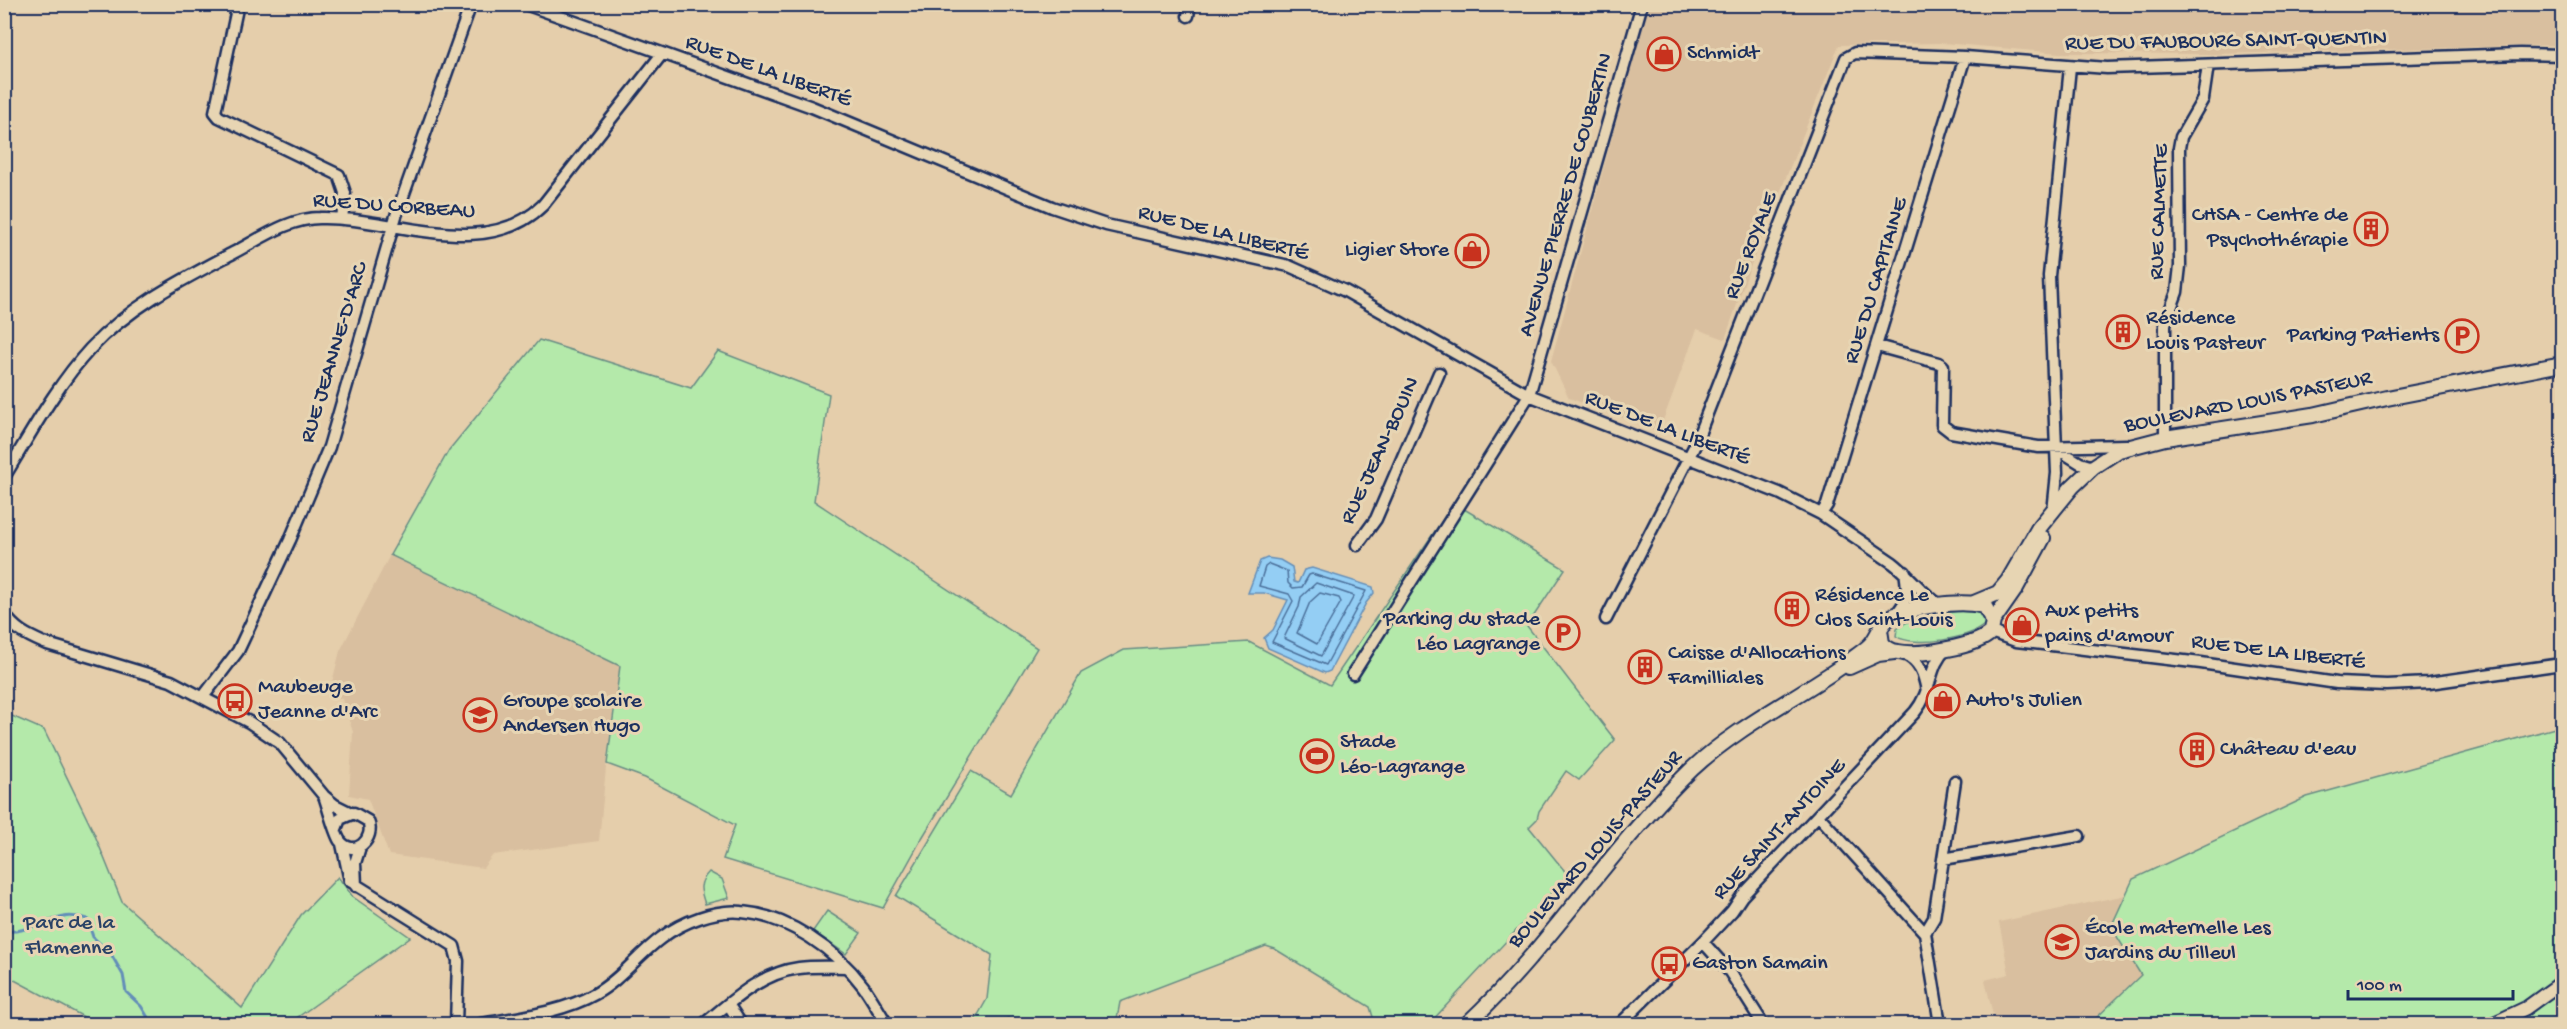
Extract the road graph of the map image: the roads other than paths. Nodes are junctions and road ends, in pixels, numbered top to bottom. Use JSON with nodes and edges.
{"nodes":[{"id":1,"x":238,"y":4,"type":"edge"},
{"id":2,"x":471,"y":4,"type":"edge"},
{"id":3,"x":525,"y":4,"type":"edge"},
{"id":4,"x":1190,"y":4,"type":"edge"},
{"id":5,"x":1642,"y":4,"type":"edge"},
{"id":6,"x":1188,"y":16,"type":"dead end"},
{"id":7,"x":1855,"y":53,"type":"joint"},
{"id":8,"x":662,"y":54,"type":"junction"},
{"id":9,"x":2562,"y":55,"type":"edge"},
{"id":10,"x":1965,"y":57,"type":"junction"},
{"id":11,"x":2208,"y":64,"type":"junction"},
{"id":12,"x":2070,"y":66,"type":"junction"},
{"id":13,"x":342,"y":219,"type":"junction"},
{"id":14,"x":393,"y":226,"type":"junction"},
{"id":15,"x":1877,"y":346,"type":"junction"},
{"id":16,"x":2562,"y":364,"type":"edge"},
{"id":17,"x":1439,"y":373,"type":"dead end"},
{"id":18,"x":1529,"y":395,"type":"junction"},
{"id":19,"x":2165,"y":438,"type":"junction"},
{"id":20,"x":2130,"y":445,"type":"junction"},
{"id":21,"x":2056,"y":448,"type":"junction"},
{"id":22,"x":1689,"y":457,"type":"junction"},
{"id":23,"x":2093,"y":467,"type":"junction"},
{"id":24,"x":4,"y":477,"type":"edge"},
{"id":25,"x":2053,"y":513,"type":"junction"},
{"id":26,"x":1821,"y":514,"type":"junction"},
{"id":27,"x":1358,"y":545,"type":"dead end"},
{"id":28,"x":1905,"y":572,"type":"junction"},
{"id":29,"x":1974,"y":603,"type":"junction"},
{"id":30,"x":1941,"y":605,"type":"junction"},
{"id":31,"x":4,"y":613,"type":"edge"},
{"id":32,"x":1895,"y":615,"type":"junction"},
{"id":33,"x":1606,"y":619,"type":"dead end"},
{"id":34,"x":1992,"y":626,"type":"junction"},
{"id":35,"x":1880,"y":630,"type":"junction"},
{"id":36,"x":1947,"y":648,"type":"junction"},
{"id":37,"x":1897,"y":652,"type":"junction"},
{"id":38,"x":2562,"y":664,"type":"edge"},
{"id":39,"x":1353,"y":674,"type":"dead end"},
{"id":40,"x":1828,"y":676,"type":"junction"},
{"id":41,"x":1927,"y":693,"type":"junction"},
{"id":42,"x":203,"y":697,"type":"junction"},
{"id":43,"x":1954,"y":781,"type":"dead end"},
{"id":44,"x":324,"y":796,"type":"junction"},
{"id":45,"x":351,"y":813,"type":"junction"},
{"id":46,"x":1818,"y":815,"type":"junction"},
{"id":47,"x":336,"y":829,"type":"junction"},
{"id":48,"x":2079,"y":837,"type":"dead end"},
{"id":49,"x":342,"y":844,"type":"junction"},
{"id":50,"x":360,"y":847,"type":"junction"},
{"id":51,"x":1943,"y":859,"type":"junction"},
{"id":52,"x":356,"y":886,"type":"junction"},
{"id":53,"x":1925,"y":933,"type":"junction"},
{"id":54,"x":1703,"y":942,"type":"junction"},
{"id":55,"x":846,"y":967,"type":"junction"},
{"id":56,"x":2562,"y":982,"type":"edge"},
{"id":57,"x":728,"y":1004,"type":"junction"},
{"id":58,"x":456,"y":1024,"type":"edge"},
{"id":59,"x":481,"y":1024,"type":"edge"},
{"id":60,"x":704,"y":1024,"type":"edge"},
{"id":61,"x":741,"y":1024,"type":"edge"},
{"id":62,"x":887,"y":1024,"type":"edge"},
{"id":63,"x":1467,"y":1024,"type":"edge"},
{"id":64,"x":1620,"y":1024,"type":"edge"},
{"id":65,"x":1763,"y":1024,"type":"edge"},
{"id":66,"x":1940,"y":1024,"type":"edge"},
{"id":67,"x":2492,"y":1024,"type":"edge"}],
"edges":[{"from":1,"to":13,"type":"street"},
{"from":2,"to":14,"type":"street","name":"RUE JEANNE-D'ARC"},
{"from":3,"to":8,"type":"street","name":"RUE DE LA LIBERTÉ"},
{"from":4,"to":6,"type":"street"},
{"from":5,"to":18,"type":"street","name":"AVENUE PIERRE DE COUBERTIN"},
{"from":7,"to":10,"type":"street","name":"RUE DU FAUBOURG SAINT-QUENTIN"},
{"from":7,"to":22,"type":"street","name":"RUE ROYALE"},
{"from":8,"to":14,"type":"street","name":"RUE DU CORBEAU"},
{"from":8,"to":18,"type":"street","name":"RUE DE LA LIBERTÉ"},
{"from":9,"to":11,"type":"street","name":"RUE DU FAUBOURG SAINT-QUENTIN"},
{"from":10,"to":12,"type":"street","name":"RUE DU FAUBOURG SAINT-QUENTIN"},
{"from":10,"to":15,"type":"street","name":"RUE DU CAPITAINE"},
{"from":11,"to":12,"type":"street","name":"RUE DU FAUBOURG SAINT-QUENTIN"},
{"from":11,"to":19,"type":"street","name":"RUE CALMETTE"},
{"from":12,"to":21,"type":"street"},
{"from":13,"to":14,"type":"street","name":"RUE DU CORBEAU"},
{"from":13,"to":24,"type":"street","name":"RUE DU CORBEAU"},
{"from":14,"to":42,"type":"street","name":"RUE JEANNE-D'ARC"},
{"from":15,"to":21,"type":"street"},
{"from":15,"to":26,"type":"street","name":"RUE DU CAPITAINE"},
{"from":16,"to":19,"type":"main road","name":"BOULEVARD LOUIS PASTEUR"},
{"from":17,"to":27,"type":"street","name":"RUE JEAN-BOUIN"},
{"from":18,"to":22,"type":"street","name":"RUE DE LA LIBERTÉ"},
{"from":18,"to":39,"type":"street","name":"AVENUE PIERRE DE COUBERTIN"},
{"from":19,"to":20,"type":"main road","name":"BOULEVARD LOUIS PASTEUR"},
{"from":20,"to":21,"type":"street"},
{"from":20,"to":23,"type":"main road","name":"BOULEVARD LOUIS PASTEUR"},
{"from":21,"to":23,"type":"street"},
{"from":21,"to":25,"type":"street"},
{"from":22,"to":26,"type":"street","name":"RUE DE LA LIBERTÉ"},
{"from":22,"to":33,"type":"street","name":"RUE ROYALE"},
{"from":23,"to":25,"type":"main road","name":"BOULEVARD LOUIS PASTEUR"},
{"from":25,"to":29,"type":"main road","name":"BOULEVARD LOUIS PASTEUR"},
{"from":25,"to":34,"type":"main road"},
{"from":26,"to":28,"type":"street","name":"RUE DE LA LIBERTÉ"},
{"from":28,"to":30,"type":"street","name":"RUE DE LA LIBERTÉ"},
{"from":28,"to":32,"type":"street"},
{"from":29,"to":30,"type":"main road"},
{"from":29,"to":34,"type":"main road"},
{"from":30,"to":32,"type":"main road"},
{"from":31,"to":42,"type":"street"},
{"from":32,"to":35,"type":"main road","name":"BOULEVARD LOUIS-PASTEUR"},
{"from":34,"to":36,"type":"main road"},
{"from":34,"to":38,"type":"street","name":"RUE DE LA LIBERTÉ"},
{"from":35,"to":37,"type":"main road"},
{"from":35,"to":40,"type":"main road","name":"BOULEVARD LOUIS-PASTEUR"},
{"from":36,"to":37,"type":"main road"},
{"from":36,"to":41,"type":"street","name":"RUE SAINT-ANTOINE"},
{"from":37,"to":40,"type":"main road"},
{"from":37,"to":41,"type":"street"},
{"from":40,"to":63,"type":"main road","name":"BOULEVARD LOUIS-PASTEUR"},
{"from":41,"to":46,"type":"street","name":"RUE SAINT-ANTOINE"},
{"from":42,"to":44,"type":"street"},
{"from":43,"to":51,"type":"street"},
{"from":44,"to":45,"type":"street"},
{"from":44,"to":47,"type":"street"},
{"from":45,"to":47,"type":"street"},
{"from":45,"to":50,"type":"street"},
{"from":46,"to":53,"type":"street"},
{"from":46,"to":54,"type":"street","name":"RUE SAINT-ANTOINE"},
{"from":47,"to":49,"type":"street"},
{"from":48,"to":51,"type":"street"},
{"from":49,"to":50,"type":"street"},
{"from":49,"to":52,"type":"street"},
{"from":50,"to":52,"type":"street"},
{"from":51,"to":53,"type":"street"},
{"from":52,"to":58,"type":"street"},
{"from":53,"to":66,"type":"street"},
{"from":54,"to":64,"type":"street","name":"RUE SAINT-ANTOINE"},
{"from":54,"to":65,"type":"street"},
{"from":55,"to":57,"type":"street"},
{"from":55,"to":59,"type":"street"},
{"from":55,"to":62,"type":"street"},
{"from":56,"to":67,"type":"street"},
{"from":57,"to":60,"type":"street"},
{"from":57,"to":61,"type":"street"}]}
